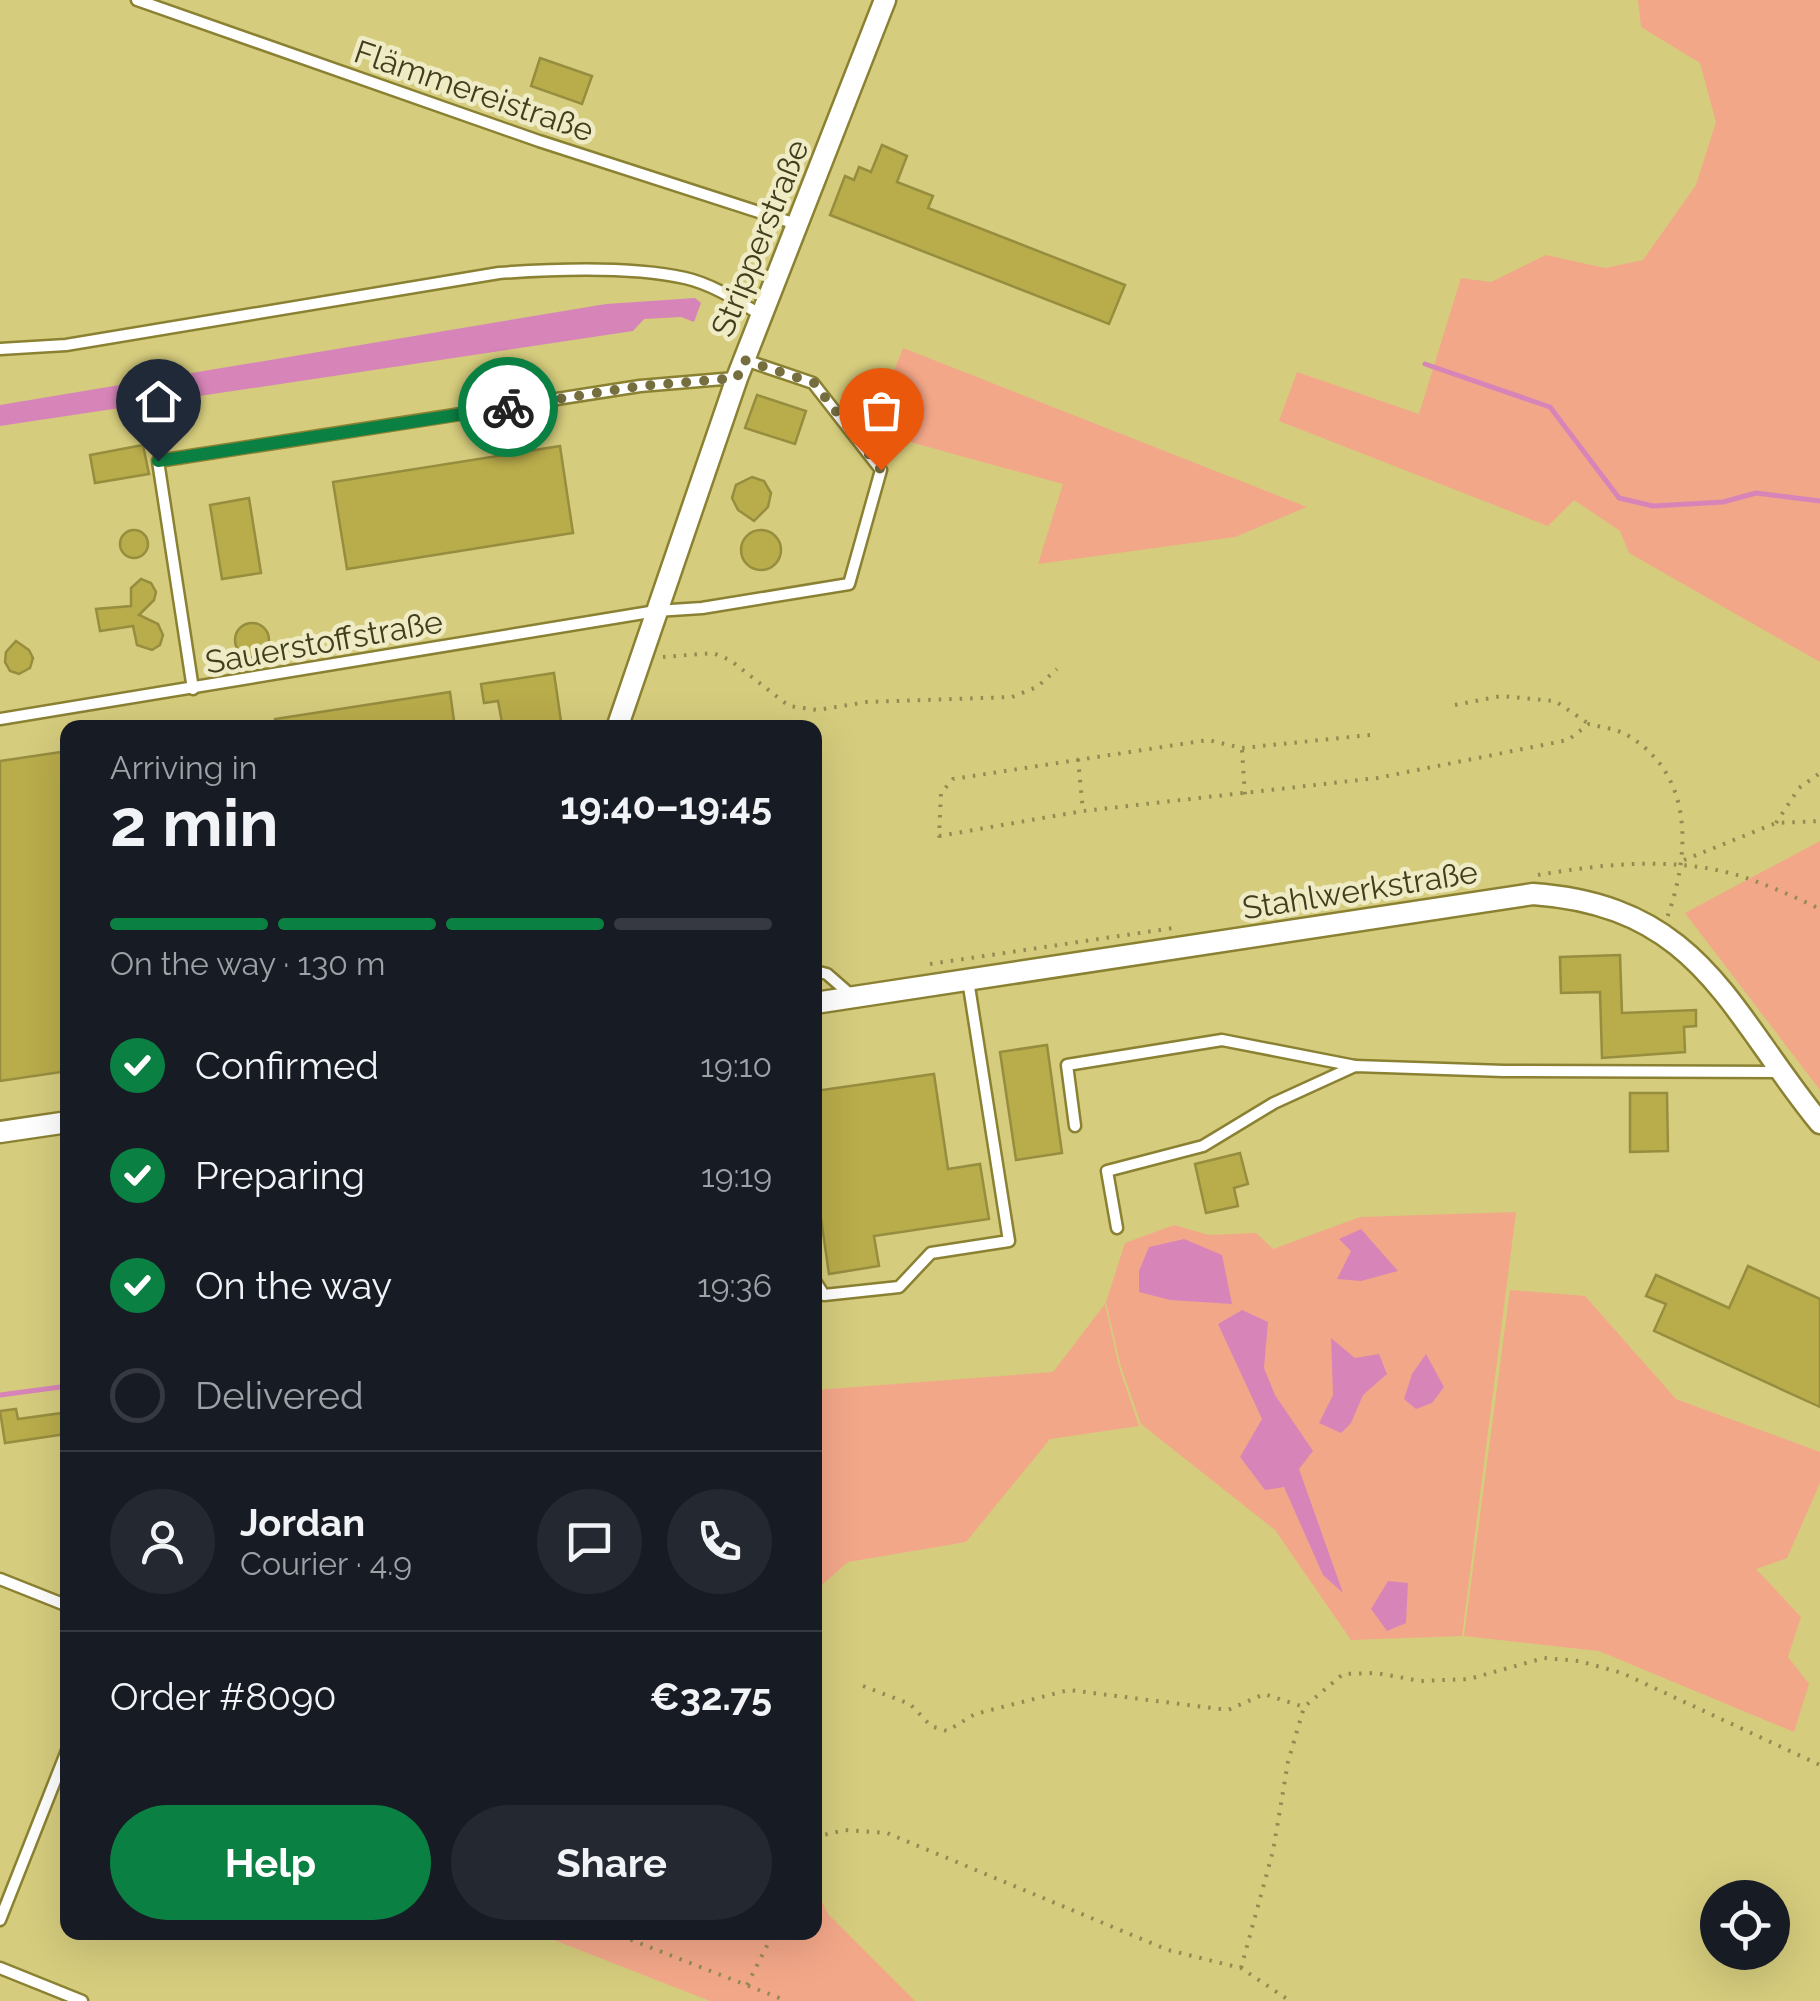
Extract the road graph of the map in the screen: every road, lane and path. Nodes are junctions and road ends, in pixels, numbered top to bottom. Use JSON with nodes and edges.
{"nodes":[{"id":1,"x":138,"y":0,"type":"edge"},
{"id":2,"x":885,"y":0,"type":"edge"},
{"id":3,"x":796,"y":224,"type":"junction"},
{"id":4,"x":761,"y":315,"type":"junction"},
{"id":5,"x":0,"y":349,"type":"edge"},
{"id":6,"x":741,"y":369,"type":"junction"},
{"id":7,"x":656,"y":610,"type":"junction"},
{"id":8,"x":639,"y":660,"type":"junction"},
{"id":9,"x":1057,"y":669,"type":"dead end"},
{"id":10,"x":192,"y":690,"type":"junction"},
{"id":11,"x":1455,"y":705,"type":"dead end"},
{"id":12,"x":0,"y":719,"type":"edge"},
{"id":13,"x":620,"y":720,"type":"edge"},
{"id":14,"x":1589,"y":724,"type":"junction"},
{"id":15,"x":1370,"y":735,"type":"dead end"},
{"id":16,"x":1242,"y":748,"type":"junction"},
{"id":17,"x":1078,"y":758,"type":"junction"},
{"id":18,"x":1820,"y":773,"type":"edge"},
{"id":19,"x":1245,"y":795,"type":"junction"},
{"id":20,"x":1082,"y":811,"type":"junction"},
{"id":21,"x":1820,"y":821,"type":"edge"},
{"id":22,"x":1776,"y":823,"type":"junction"},
{"id":23,"x":1684,"y":860,"type":"junction"},
{"id":24,"x":1662,"y":932,"type":"junction"},
{"id":25,"x":822,"y":973,"type":"edge"},
{"id":26,"x":968,"y":980,"type":"junction"},
{"id":27,"x":854,"y":997,"type":"junction"},
{"id":28,"x":822,"y":1002,"type":"edge"},
{"id":29,"x":1356,"y":1066,"type":"junction"},
{"id":30,"x":1779,"y":1072,"type":"junction"},
{"id":31,"x":60,"y":1123,"type":"edge"},
{"id":32,"x":1820,"y":1123,"type":"edge"},
{"id":33,"x":1075,"y":1126,"type":"dead end"},
{"id":34,"x":0,"y":1132,"type":"edge"},
{"id":35,"x":1117,"y":1228,"type":"dead end"},
{"id":36,"x":822,"y":1291,"type":"edge"},
{"id":37,"x":0,"y":1580,"type":"edge"},
{"id":38,"x":60,"y":1603,"type":"edge"},
{"id":39,"x":862,"y":1686,"type":"dead end"},
{"id":40,"x":1304,"y":1707,"type":"junction"},
{"id":41,"x":1820,"y":1765,"type":"edge"},
{"id":42,"x":60,"y":1768,"type":"edge"},
{"id":43,"x":822,"y":1835,"type":"edge"},
{"id":44,"x":0,"y":1920,"type":"edge"},
{"id":45,"x":631,"y":1940,"type":"edge"},
{"id":46,"x":770,"y":1940,"type":"edge"},
{"id":47,"x":0,"y":1968,"type":"edge"},
{"id":48,"x":1242,"y":1968,"type":"junction"},
{"id":49,"x":748,"y":1986,"type":"junction"},
{"id":50,"x":82,"y":2001,"type":"edge"},
{"id":51,"x":787,"y":2001,"type":"edge"},
{"id":52,"x":1290,"y":2001,"type":"edge"}],
"edges":[{"from":1,"to":3,"type":"lane","name":"Flämmereistraße"},
{"from":2,"to":3,"type":"street","name":"Stripperstraße"},
{"from":3,"to":4,"type":"street","name":"Stripperstraße"},
{"from":4,"to":5,"type":"lane"},
{"from":4,"to":6,"type":"street","name":"Stripperstraße"},
{"from":6,"to":7,"type":"street","name":"Stripperstraße"},
{"from":6,"to":7,"type":"lane","name":"Sauerstoffstraße"},
{"from":6,"to":10,"type":"lane"},
{"from":7,"to":8,"type":"street","name":"Stripperstraße"},
{"from":7,"to":10,"type":"lane","name":"Sauerstoffstraße"},
{"from":8,"to":9,"type":"path"},
{"from":8,"to":13,"type":"street","name":"Stripperstraße"},
{"from":10,"to":12,"type":"lane","name":"Sauerstoffstraße"},
{"from":11,"to":14,"type":"path"},
{"from":14,"to":19,"type":"path"},
{"from":14,"to":23,"type":"path"},
{"from":15,"to":16,"type":"path"},
{"from":16,"to":17,"type":"path"},
{"from":16,"to":19,"type":"path"},
{"from":17,"to":20,"type":"path"},
{"from":17,"to":20,"type":"path"},
{"from":18,"to":22,"type":"path"},
{"from":19,"to":20,"type":"path"},
{"from":21,"to":22,"type":"path"},
{"from":22,"to":23,"type":"path"},
{"from":23,"to":24,"type":"path"},
{"from":24,"to":26,"type":"street","name":"Stahlwerkstraße"},
{"from":24,"to":30,"type":"street","name":"Stahlwerkstraße"},
{"from":25,"to":27,"type":"lane"},
{"from":26,"to":27,"type":"street","name":"Stahlwerkstraße"},
{"from":26,"to":36,"type":"lane"},
{"from":27,"to":28,"type":"street","name":"Stahlwerkstraße"},
{"from":29,"to":30,"type":"lane"},
{"from":29,"to":33,"type":"lane"},
{"from":29,"to":35,"type":"lane"},
{"from":30,"to":32,"type":"street","name":"Stahlwerkstraße"},
{"from":31,"to":34,"type":"street"},
{"from":37,"to":38,"type":"lane"},
{"from":39,"to":40,"type":"path"},
{"from":40,"to":41,"type":"path"},
{"from":40,"to":48,"type":"path"},
{"from":42,"to":44,"type":"lane"},
{"from":43,"to":48,"type":"path"},
{"from":45,"to":49,"type":"path"},
{"from":46,"to":49,"type":"path"},
{"from":47,"to":50,"type":"lane"},
{"from":48,"to":52,"type":"path"},
{"from":49,"to":51,"type":"path"}]}
